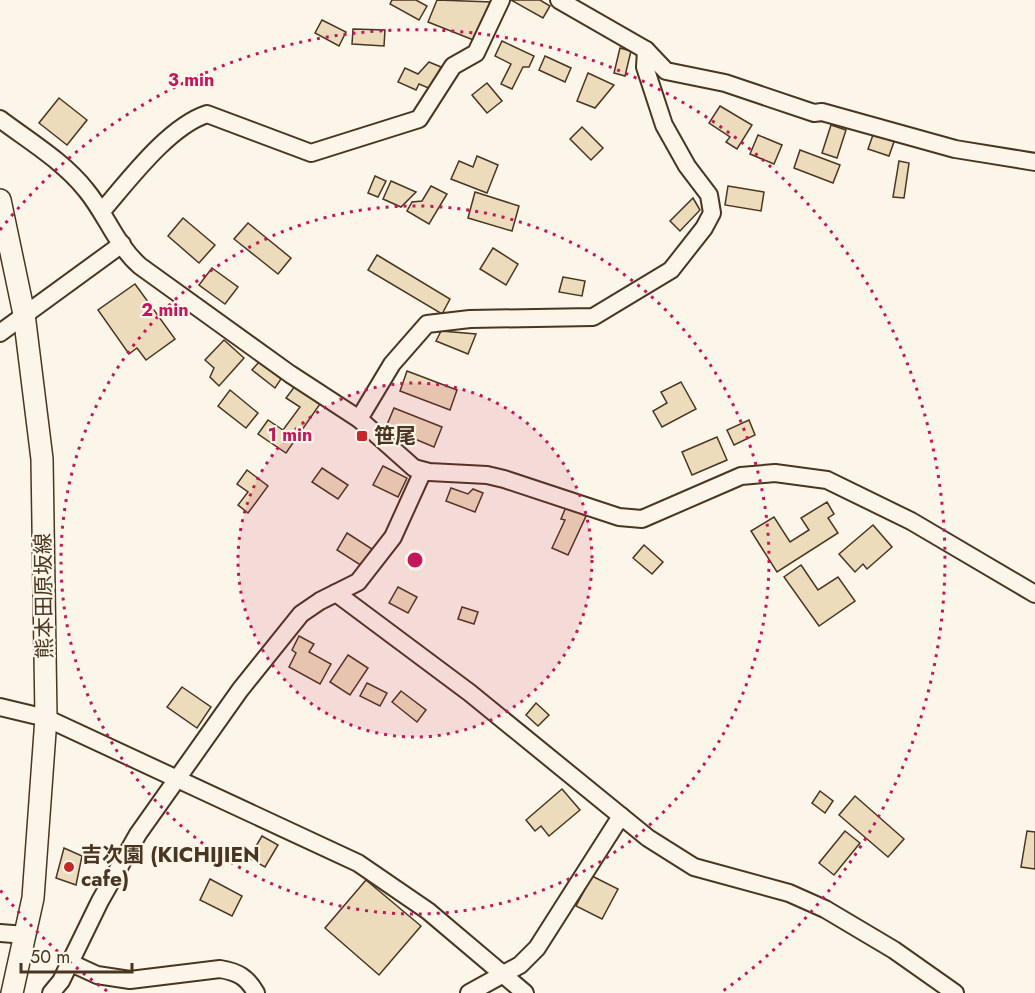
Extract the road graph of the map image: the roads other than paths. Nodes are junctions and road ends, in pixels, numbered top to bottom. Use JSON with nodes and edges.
{"nodes":[{"id":1,"x":501,"y":0,"type":"edge"},
{"id":2,"x":559,"y":0,"type":"edge"},
{"id":3,"x":646,"y":50,"type":"junction"},
{"id":4,"x":0,"y":118,"type":"edge"},
{"id":5,"x":1035,"y":162,"type":"edge"},
{"id":6,"x":0,"y":200,"type":"edge"},
{"id":7,"x":102,"y":211,"type":"junction"},
{"id":8,"x":122,"y":244,"type":"junction"},
{"id":9,"x":24,"y":314,"type":"junction"},
{"id":10,"x":0,"y":333,"type":"edge"},
{"id":11,"x":359,"y":419,"type":"junction"},
{"id":12,"x":423,"y":471,"type":"junction"},
{"id":13,"x":336,"y":593,"type":"junction"},
{"id":14,"x":1035,"y":594,"type":"edge"},
{"id":15,"x":0,"y":707,"type":"edge"},
{"id":16,"x":45,"y":717,"type":"junction"},
{"id":17,"x":176,"y":778,"type":"junction"},
{"id":18,"x":621,"y":816,"type":"junction"},
{"id":19,"x":0,"y":933,"type":"edge"},
{"id":20,"x":26,"y":935,"type":"junction"},
{"id":21,"x":71,"y":963,"type":"junction"},
{"id":22,"x":504,"y":975,"type":"junction"},
{"id":23,"x":12,"y":993,"type":"edge"},
{"id":24,"x":51,"y":993,"type":"edge"},
{"id":25,"x":256,"y":993,"type":"edge"},
{"id":26,"x":469,"y":993,"type":"edge"},
{"id":27,"x":525,"y":993,"type":"edge"},
{"id":28,"x":955,"y":993,"type":"edge"}],
"edges":[{"from":1,"to":7,"type":"street"},
{"from":2,"to":3,"type":"street"},
{"from":3,"to":5,"type":"street"},
{"from":3,"to":11,"type":"street"},
{"from":4,"to":7,"type":"street"},
{"from":6,"to":9,"type":"main road","name":"熊本田原坂線"},
{"from":7,"to":8,"type":"street"},
{"from":8,"to":9,"type":"street"},
{"from":8,"to":11,"type":"street"},
{"from":9,"to":10,"type":"street"},
{"from":9,"to":16,"type":"main road","name":"熊本田原坂線"},
{"from":11,"to":12,"type":"street"},
{"from":12,"to":13,"type":"street"},
{"from":12,"to":14,"type":"street"},
{"from":13,"to":17,"type":"street"},
{"from":13,"to":18,"type":"street"},
{"from":15,"to":16,"type":"street"},
{"from":16,"to":17,"type":"street"},
{"from":16,"to":20,"type":"main road","name":"熊本田原坂線"},
{"from":17,"to":21,"type":"street"},
{"from":17,"to":22,"type":"street"},
{"from":18,"to":22,"type":"street"},
{"from":18,"to":28,"type":"street"},
{"from":19,"to":20,"type":"street"},
{"from":20,"to":23,"type":"main road","name":"熊本田原坂線"},
{"from":21,"to":24,"type":"street"},
{"from":21,"to":25,"type":"street"},
{"from":22,"to":26,"type":"street"},
{"from":22,"to":27,"type":"street"}]}
